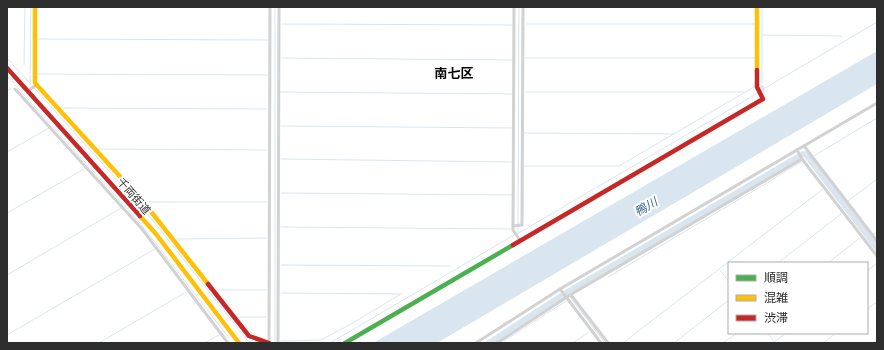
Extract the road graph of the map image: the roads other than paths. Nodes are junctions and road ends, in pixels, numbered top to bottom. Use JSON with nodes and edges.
{"nodes":[{"id":1,"x":35,"y":7,"type":"edge"},
{"id":2,"x":270,"y":7,"type":"edge"},
{"id":3,"x":279,"y":7,"type":"edge"},
{"id":4,"x":514,"y":7,"type":"edge"},
{"id":5,"x":523,"y":7,"type":"edge"},
{"id":6,"x":757,"y":7,"type":"edge"},
{"id":7,"x":7,"y":68,"type":"edge"},
{"id":8,"x":35,"y":85,"type":"junction"},
{"id":9,"x":15,"y":89,"type":"dead end"},
{"id":10,"x":29,"y":90,"type":"junction"},
{"id":11,"x":877,"y":103,"type":"edge"},
{"id":12,"x":804,"y":146,"type":"junction"},
{"id":13,"x":797,"y":150,"type":"junction"},
{"id":14,"x":801,"y":157,"type":"junction"},
{"id":15,"x":516,"y":226,"type":"junction"},
{"id":16,"x":519,"y":240,"type":"junction"},
{"id":17,"x":877,"y":241,"type":"edge"},
{"id":18,"x":877,"y":256,"type":"edge"},
{"id":19,"x":560,"y":289,"type":"junction"},
{"id":20,"x":567,"y":296,"type":"junction"},
{"id":21,"x":235,"y":338,"type":"junction"},
{"id":22,"x":229,"y":343,"type":"edge"},
{"id":23,"x":239,"y":343,"type":"edge"},
{"id":24,"x":269,"y":343,"type":"edge"},
{"id":25,"x":278,"y":343,"type":"edge"},
{"id":26,"x":345,"y":343,"type":"edge"},
{"id":27,"x":476,"y":343,"type":"edge"},
{"id":28,"x":497,"y":343,"type":"edge"},
{"id":29,"x":600,"y":343,"type":"edge"},
{"id":30,"x":608,"y":343,"type":"edge"}],
"edges":[{"from":1,"to":8,"type":"street"},
{"from":2,"to":24,"type":"street"},
{"from":3,"to":25,"type":"street"},
{"from":4,"to":15,"type":"street"},
{"from":5,"to":15,"type":"street"},
{"from":6,"to":16,"type":"street"},
{"from":7,"to":10,"type":"street","name":"千両街道"},
{"from":8,"to":10,"type":"street"},
{"from":8,"to":24,"type":"street"},
{"from":9,"to":22,"type":"street"},
{"from":10,"to":21,"type":"street","name":"千両街道"},
{"from":11,"to":12,"type":"street"},
{"from":12,"to":13,"type":"street"},
{"from":12,"to":17,"type":"street"},
{"from":13,"to":14,"type":"street"},
{"from":13,"to":19,"type":"street"},
{"from":14,"to":18,"type":"street"},
{"from":14,"to":20,"type":"street"},
{"from":15,"to":16,"type":"street"},
{"from":16,"to":26,"type":"street"},
{"from":19,"to":20,"type":"street"},
{"from":19,"to":27,"type":"street"},
{"from":20,"to":28,"type":"street"},
{"from":20,"to":29,"type":"street"},
{"from":20,"to":30,"type":"street"},
{"from":21,"to":22,"type":"street"},
{"from":21,"to":23,"type":"street","name":"千両街道"}]}
